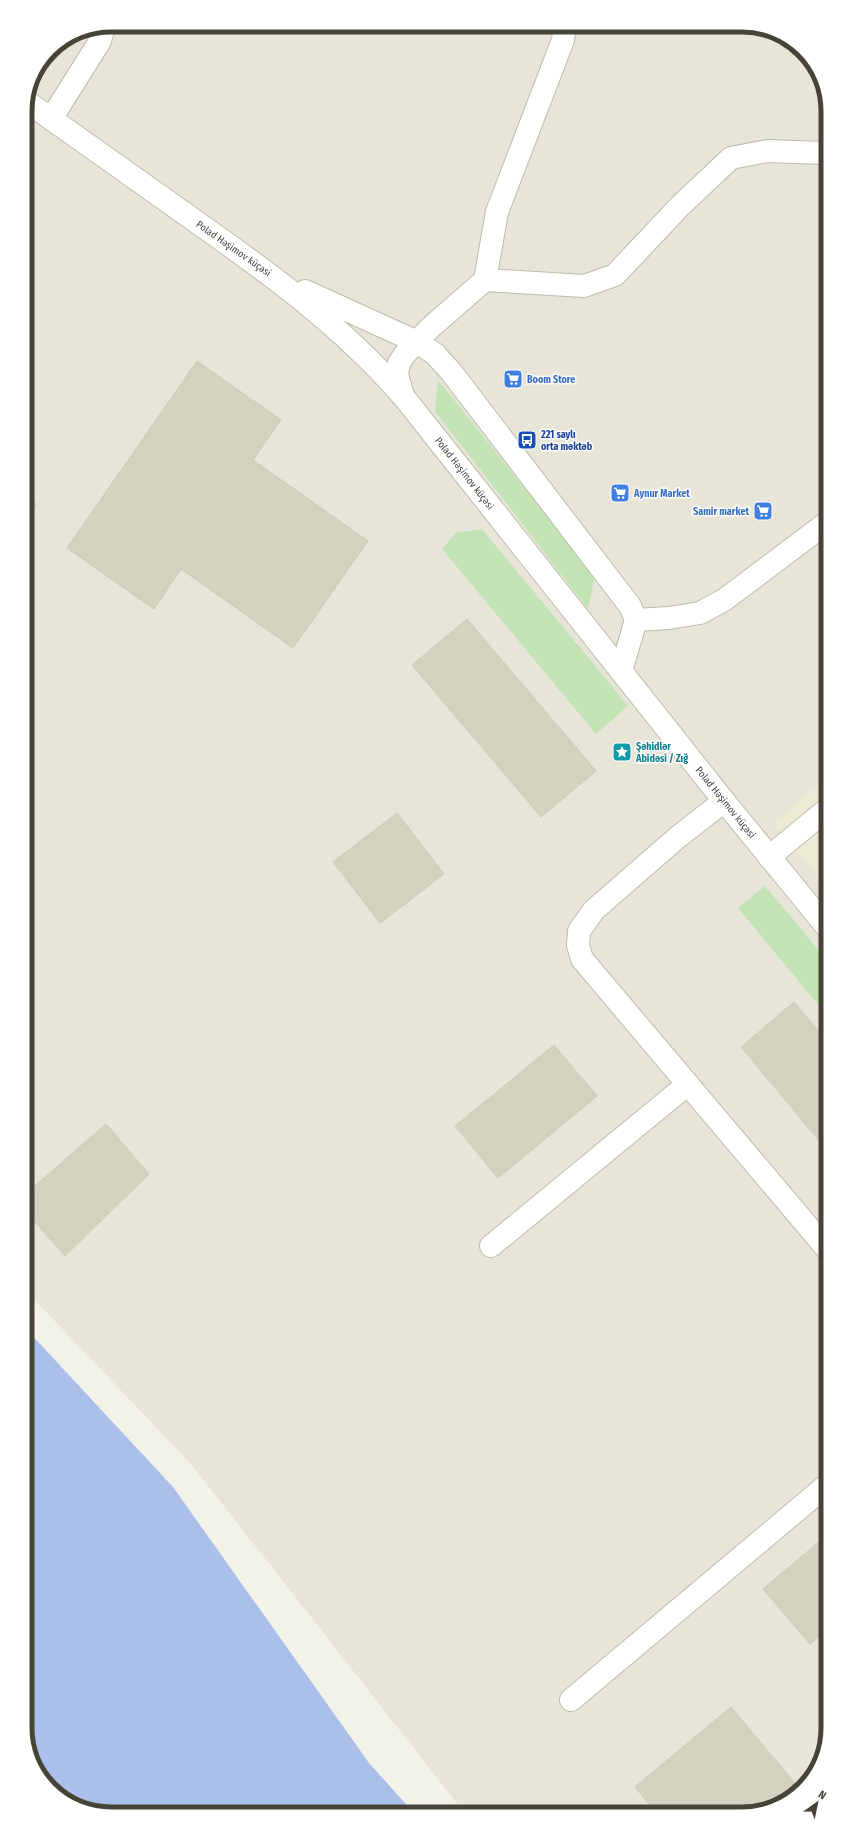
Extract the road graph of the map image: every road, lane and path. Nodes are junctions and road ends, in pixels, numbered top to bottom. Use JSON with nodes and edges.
{"nodes":[{"id":1,"x":565,"y":32,"type":"edge"},
{"id":2,"x":102,"y":33,"type":"edge"},
{"id":3,"x":32,"y":105,"type":"edge"},
{"id":4,"x":51,"y":119,"type":"junction"},
{"id":5,"x":821,"y":153,"type":"edge"},
{"id":6,"x":276,"y":278,"type":"junction"},
{"id":7,"x":485,"y":280,"type":"junction"},
{"id":8,"x":417,"y":342,"type":"junction"},
{"id":9,"x":404,"y":396,"type":"junction"},
{"id":10,"x":821,"y":527,"type":"edge"},
{"id":11,"x":636,"y":620,"type":"junction"},
{"id":12,"x":621,"y":671,"type":"junction"},
{"id":13,"x":724,"y":801,"type":"junction"},
{"id":14,"x":821,"y":814,"type":"edge"},
{"id":15,"x":770,"y":857,"type":"junction"},
{"id":16,"x":821,"y":920,"type":"edge"},
{"id":17,"x":688,"y":1084,"type":"junction"},
{"id":18,"x":821,"y":1242,"type":"edge"},
{"id":19,"x":491,"y":1246,"type":"dead end"},
{"id":20,"x":821,"y":1490,"type":"edge"},
{"id":21,"x":571,"y":1700,"type":"dead end"}],
"edges":[{"from":1,"to":7,"type":"street"},
{"from":2,"to":4,"type":"street"},
{"from":3,"to":4,"type":"street","name":"Polad Həşimov küçəsi"},
{"from":4,"to":6,"type":"street","name":"Polad Həşimov küçəsi"},
{"from":5,"to":7,"type":"street"},
{"from":6,"to":8,"type":"street"},
{"from":6,"to":9,"type":"street","name":"Polad Həşimov küçəsi"},
{"from":7,"to":8,"type":"street"},
{"from":8,"to":9,"type":"street"},
{"from":8,"to":11,"type":"street"},
{"from":9,"to":12,"type":"street","name":"Polad Həşimov küçəsi"},
{"from":10,"to":11,"type":"street"},
{"from":11,"to":12,"type":"street"},
{"from":12,"to":13,"type":"street","name":"Polad Həşimov küçəsi"},
{"from":13,"to":15,"type":"street","name":"Polad Həşimov küçəsi"},
{"from":13,"to":17,"type":"street"},
{"from":14,"to":15,"type":"street"},
{"from":15,"to":16,"type":"street","name":"Polad Həşimov küçəsi"},
{"from":17,"to":18,"type":"street"},
{"from":17,"to":19,"type":"street"},
{"from":20,"to":21,"type":"street"}]}
